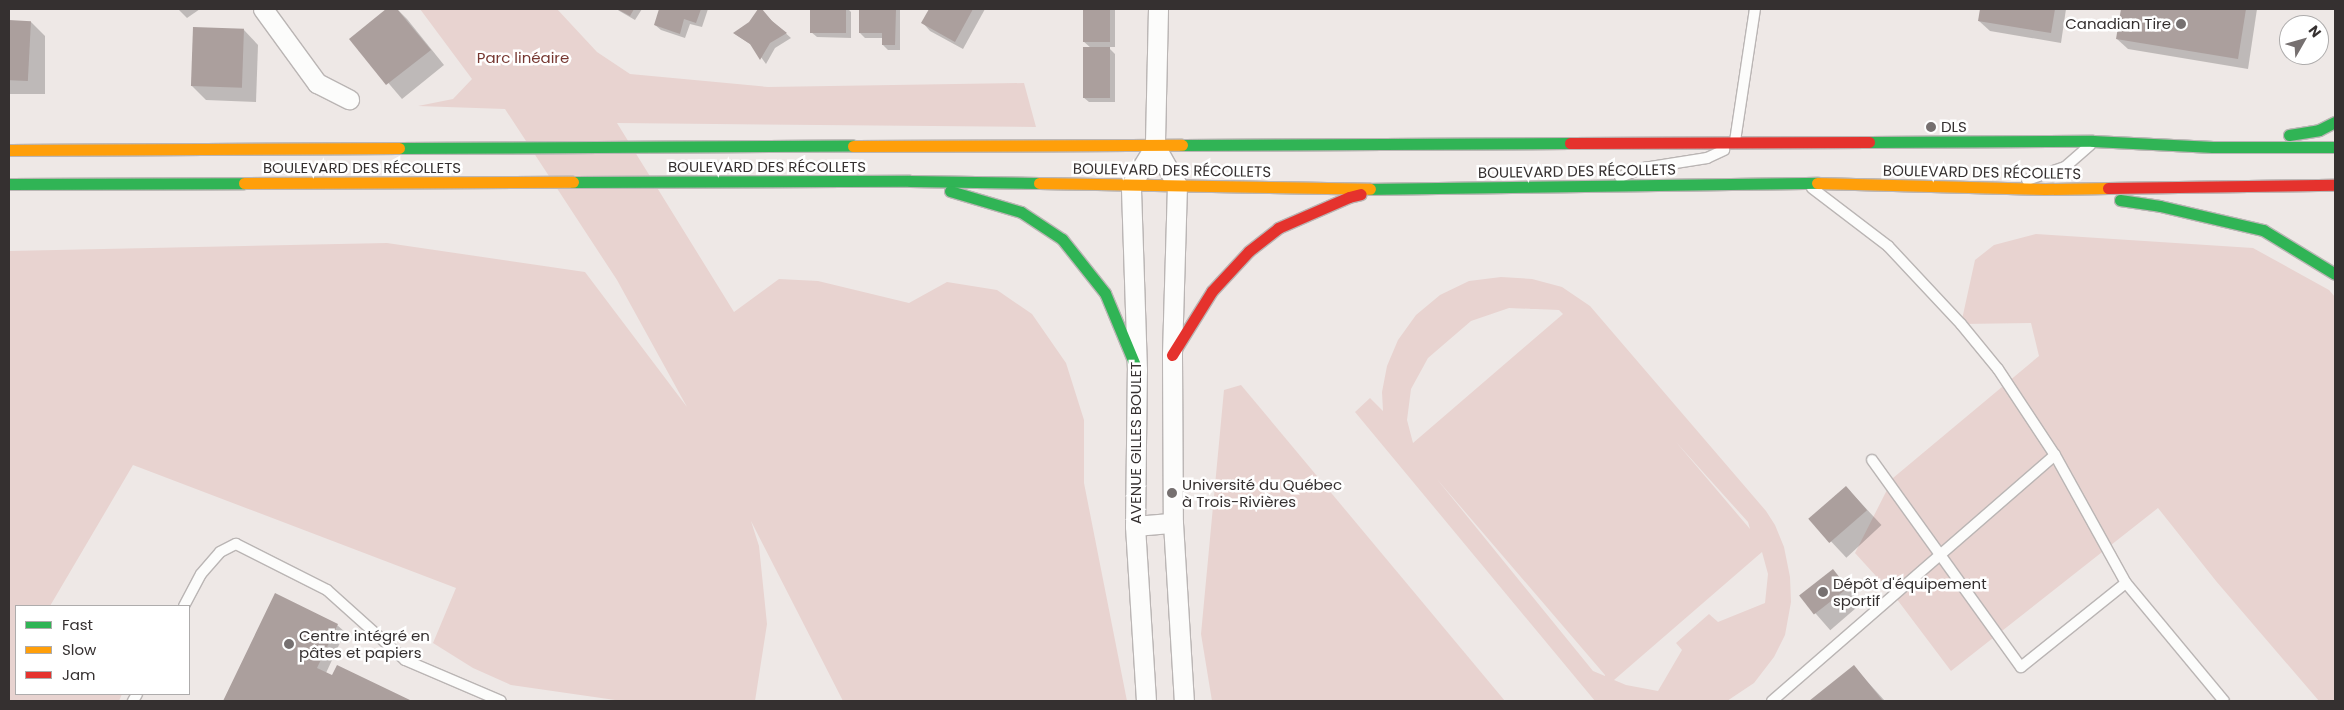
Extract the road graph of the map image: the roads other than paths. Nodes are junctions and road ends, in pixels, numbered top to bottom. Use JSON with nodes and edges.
{"nodes":[{"id":1,"x":262,"y":9,"type":"edge"},
{"id":2,"x":1158,"y":9,"type":"edge"},
{"id":3,"x":1755,"y":9,"type":"edge"},
{"id":4,"x":349,"y":99,"type":"dead end"},
{"id":5,"x":2335,"y":122,"type":"edge"},
{"id":6,"x":2093,"y":141,"type":"junction"},
{"id":7,"x":1734,"y":143,"type":"junction"},
{"id":8,"x":1155,"y":146,"type":"junction"},
{"id":9,"x":2335,"y":146,"type":"edge"},
{"id":10,"x":2213,"y":147,"type":"junction"},
{"id":11,"x":9,"y":150,"type":"edge"},
{"id":12,"x":910,"y":181,"type":"junction"},
{"id":13,"x":1805,"y":183,"type":"junction"},
{"id":14,"x":9,"y":184,"type":"edge"},
{"id":15,"x":1131,"y":185,"type":"junction"},
{"id":16,"x":1177,"y":185,"type":"junction"},
{"id":17,"x":2335,"y":185,"type":"edge"},
{"id":18,"x":1596,"y":186,"type":"junction"},
{"id":19,"x":2005,"y":188,"type":"junction"},
{"id":20,"x":1386,"y":189,"type":"junction"},
{"id":21,"x":2045,"y":189,"type":"junction"},
{"id":22,"x":2335,"y":274,"type":"edge"},
{"id":23,"x":1172,"y":355,"type":"junction"},
{"id":24,"x":1137,"y":370,"type":"junction"},
{"id":25,"x":2055,"y":455,"type":"junction"},
{"id":26,"x":1872,"y":460,"type":"dead end"},
{"id":27,"x":1173,"y":523,"type":"junction"},
{"id":28,"x":1135,"y":526,"type":"junction"},
{"id":29,"x":1940,"y":554,"type":"junction"},
{"id":30,"x":2126,"y":583,"type":"junction"},
{"id":31,"x":185,"y":605,"type":"edge"},
{"id":32,"x":501,"y":701,"type":"edge"},
{"id":33,"x":1146,"y":701,"type":"edge"},
{"id":34,"x":1184,"y":701,"type":"edge"},
{"id":35,"x":1772,"y":701,"type":"edge"},
{"id":36,"x":2224,"y":701,"type":"edge"}],
"edges":[{"from":1,"to":4,"type":"street"},
{"from":2,"to":8,"type":"street"},
{"from":3,"to":7,"type":"lane"},
{"from":5,"to":10,"type":"main road"},
{"from":6,"to":7,"type":"main road","name":"BOULEVARD DES RÉCOLLETS"},
{"from":6,"to":10,"type":"main road","name":"BOULEVARD DES RÉCOLLETS"},
{"from":6,"to":19,"type":"lane"},
{"from":7,"to":8,"type":"main road","name":"BOULEVARD DES RÉCOLLETS"},
{"from":7,"to":18,"type":"lane"},
{"from":8,"to":11,"type":"main road","name":"BOULEVARD DES RÉCOLLETS"},
{"from":8,"to":15,"type":"street"},
{"from":8,"to":16,"type":"street"},
{"from":9,"to":10,"type":"main road","name":"BOULEVARD DES RÉCOLLETS"},
{"from":12,"to":14,"type":"main road","name":"BOULEVARD DES RÉCOLLETS"},
{"from":12,"to":15,"type":"main road","name":"BOULEVARD DES RÉCOLLETS"},
{"from":12,"to":24,"type":"main road"},
{"from":13,"to":18,"type":"main road","name":"BOULEVARD DES RÉCOLLETS"},
{"from":13,"to":19,"type":"main road","name":"BOULEVARD DES RÉCOLLETS"},
{"from":13,"to":25,"type":"lane"},
{"from":15,"to":16,"type":"main road","name":"BOULEVARD DES RÉCOLLETS"},
{"from":15,"to":24,"type":"street","name":"AVENUE GILLES BOULET"},
{"from":16,"to":20,"type":"main road","name":"BOULEVARD DES RÉCOLLETS"},
{"from":16,"to":23,"type":"street"},
{"from":17,"to":21,"type":"main road","name":"BOULEVARD DES RÉCOLLETS"},
{"from":18,"to":20,"type":"main road","name":"BOULEVARD DES RÉCOLLETS"},
{"from":19,"to":21,"type":"main road","name":"BOULEVARD DES RÉCOLLETS"},
{"from":20,"to":23,"type":"main road"},
{"from":21,"to":22,"type":"main road"},
{"from":23,"to":27,"type":"street"},
{"from":24,"to":28,"type":"street","name":"AVENUE GILLES BOULET"},
{"from":25,"to":29,"type":"lane"},
{"from":25,"to":30,"type":"lane"},
{"from":26,"to":29,"type":"lane"},
{"from":27,"to":28,"type":"street"},
{"from":27,"to":34,"type":"street"},
{"from":28,"to":33,"type":"street","name":"AVENUE GILLES BOULET"},
{"from":29,"to":30,"type":"lane"},
{"from":29,"to":35,"type":"lane"},
{"from":30,"to":36,"type":"lane"},
{"from":31,"to":32,"type":"lane"}]}
